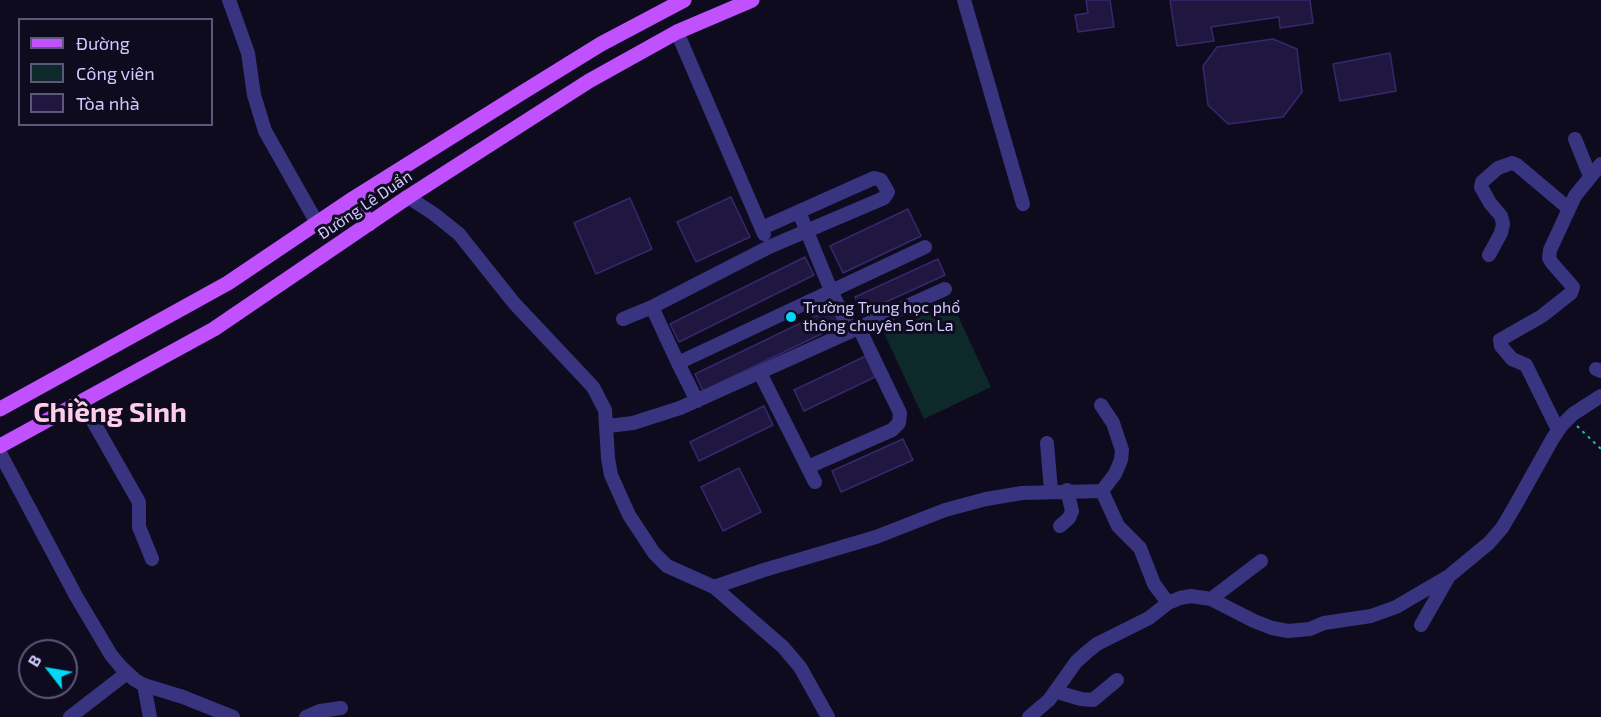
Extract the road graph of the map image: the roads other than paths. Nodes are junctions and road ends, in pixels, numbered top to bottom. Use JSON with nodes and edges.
{"nodes":[{"id":1,"x":229,"y":0,"type":"edge"},
{"id":2,"x":684,"y":0,"type":"edge"},
{"id":3,"x":752,"y":0,"type":"edge"},
{"id":4,"x":964,"y":0,"type":"edge"},
{"id":5,"x":677,"y":32,"type":"junction"},
{"id":6,"x":1575,"y":139,"type":"dead end"},
{"id":7,"x":1601,"y":164,"type":"edge"},
{"id":8,"x":1590,"y":176,"type":"junction"},
{"id":9,"x":841,"y":194,"type":"junction"},
{"id":10,"x":408,"y":197,"type":"junction"},
{"id":11,"x":354,"y":198,"type":"junction"},
{"id":12,"x":1023,"y":204,"type":"dead end"},
{"id":13,"x":1568,"y":208,"type":"junction"},
{"id":14,"x":799,"y":212,"type":"junction"},
{"id":15,"x":849,"y":213,"type":"junction"},
{"id":16,"x":317,"y":223,"type":"junction"},
{"id":17,"x":369,"y":224,"type":"junction"},
{"id":18,"x":762,"y":228,"type":"junction"},
{"id":19,"x":807,"y":231,"type":"junction"},
{"id":20,"x":769,"y":247,"type":"junction"},
{"id":21,"x":925,"y":248,"type":"dead end"},
{"id":22,"x":1489,"y":255,"type":"dead end"},
{"id":23,"x":945,"y":289,"type":"dead end"},
{"id":24,"x":832,"y":292,"type":"junction"},
{"id":25,"x":652,"y":307,"type":"junction"},
{"id":26,"x":623,"y":319,"type":"dead end"},
{"id":27,"x":855,"y":329,"type":"junction"},
{"id":28,"x":678,"y":363,"type":"junction"},
{"id":29,"x":760,"y":373,"type":"junction"},
{"id":30,"x":1601,"y":396,"type":"edge"},
{"id":31,"x":697,"y":401,"type":"junction"},
{"id":32,"x":82,"y":402,"type":"junction"},
{"id":33,"x":1101,"y":405,"type":"dead end"},
{"id":34,"x":0,"y":408,"type":"edge"},
{"id":35,"x":608,"y":426,"type":"junction"},
{"id":36,"x":1558,"y":430,"type":"junction"},
{"id":37,"x":1047,"y":443,"type":"dead end"},
{"id":38,"x":0,"y":446,"type":"edge"},
{"id":39,"x":0,"y":453,"type":"edge"},
{"id":40,"x":808,"y":467,"type":"junction"},
{"id":41,"x":814,"y":482,"type":"dead end"},
{"id":42,"x":1067,"y":490,"type":"junction"},
{"id":43,"x":1102,"y":490,"type":"junction"},
{"id":44,"x":1051,"y":491,"type":"junction"},
{"id":45,"x":1060,"y":526,"type":"dead end"},
{"id":46,"x":152,"y":559,"type":"dead end"},
{"id":47,"x":1261,"y":561,"type":"dead end"},
{"id":48,"x":1449,"y":576,"type":"junction"},
{"id":49,"x":714,"y":587,"type":"junction"},
{"id":50,"x":1211,"y":599,"type":"junction"},
{"id":51,"x":1167,"y":603,"type":"junction"},
{"id":52,"x":1421,"y":625,"type":"dead end"},
{"id":53,"x":127,"y":673,"type":"junction"},
{"id":54,"x":1117,"y":680,"type":"dead end"},
{"id":55,"x":144,"y":685,"type":"junction"},
{"id":56,"x":1057,"y":692,"type":"junction"},
{"id":57,"x":341,"y":708,"type":"dead end"},
{"id":58,"x":70,"y":717,"type":"edge"},
{"id":59,"x":150,"y":717,"type":"edge"},
{"id":60,"x":232,"y":717,"type":"edge"},
{"id":61,"x":306,"y":717,"type":"edge"},
{"id":62,"x":828,"y":717,"type":"edge"},
{"id":63,"x":1029,"y":717,"type":"edge"}],
"edges":[{"from":1,"to":16,"type":"street"},
{"from":2,"to":11,"type":"main road","name":"Đường Lê Duẩn"},
{"from":3,"to":5,"type":"main road","name":"Đường Lê Duẩn"},
{"from":4,"to":12,"type":"street"},
{"from":5,"to":10,"type":"main road","name":"Đường Lê Duẩn"},
{"from":5,"to":18,"type":"street"},
{"from":6,"to":8,"type":"street"},
{"from":7,"to":8,"type":"street"},
{"from":8,"to":13,"type":"street"},
{"from":9,"to":14,"type":"street"},
{"from":9,"to":15,"type":"street"},
{"from":9,"to":15,"type":"street"},
{"from":10,"to":17,"type":"main road","name":"Đường Lê Duẩn"},
{"from":10,"to":35,"type":"street"},
{"from":11,"to":16,"type":"main road","name":"Đường Lê Duẩn"},
{"from":11,"to":17,"type":"main road"},
{"from":13,"to":22,"type":"street"},
{"from":13,"to":36,"type":"street"},
{"from":14,"to":18,"type":"street"},
{"from":14,"to":19,"type":"street"},
{"from":15,"to":19,"type":"street"},
{"from":16,"to":34,"type":"main road","name":"Đường Lê Duẩn"},
{"from":17,"to":32,"type":"main road","name":"Đường Lê Duẩn"},
{"from":18,"to":20,"type":"street"},
{"from":19,"to":20,"type":"street"},
{"from":19,"to":24,"type":"street"},
{"from":20,"to":25,"type":"street"},
{"from":21,"to":24,"type":"street"},
{"from":23,"to":27,"type":"street"},
{"from":24,"to":27,"type":"street"},
{"from":24,"to":28,"type":"street"},
{"from":25,"to":26,"type":"street"},
{"from":25,"to":28,"type":"street"},
{"from":27,"to":29,"type":"street"},
{"from":27,"to":40,"type":"street"},
{"from":28,"to":31,"type":"street"},
{"from":29,"to":31,"type":"street"},
{"from":29,"to":40,"type":"street"},
{"from":30,"to":36,"type":"street"},
{"from":31,"to":35,"type":"street"},
{"from":32,"to":38,"type":"main road","name":"Đường Lê Duẩn"},
{"from":32,"to":46,"type":"street"},
{"from":33,"to":43,"type":"street"},
{"from":35,"to":49,"type":"street"},
{"from":36,"to":48,"type":"street"},
{"from":37,"to":44,"type":"street"},
{"from":39,"to":53,"type":"street"},
{"from":40,"to":41,"type":"street"},
{"from":42,"to":43,"type":"street"},
{"from":42,"to":44,"type":"street"},
{"from":42,"to":45,"type":"street"},
{"from":43,"to":51,"type":"street"},
{"from":44,"to":49,"type":"street"},
{"from":47,"to":50,"type":"street"},
{"from":48,"to":50,"type":"street"},
{"from":48,"to":52,"type":"street"},
{"from":49,"to":62,"type":"street"},
{"from":50,"to":51,"type":"street"},
{"from":51,"to":56,"type":"street"},
{"from":53,"to":55,"type":"street"},
{"from":53,"to":58,"type":"street"},
{"from":54,"to":56,"type":"street"},
{"from":55,"to":59,"type":"street"},
{"from":55,"to":60,"type":"street"},
{"from":56,"to":63,"type":"street"},
{"from":57,"to":61,"type":"street"}]}
